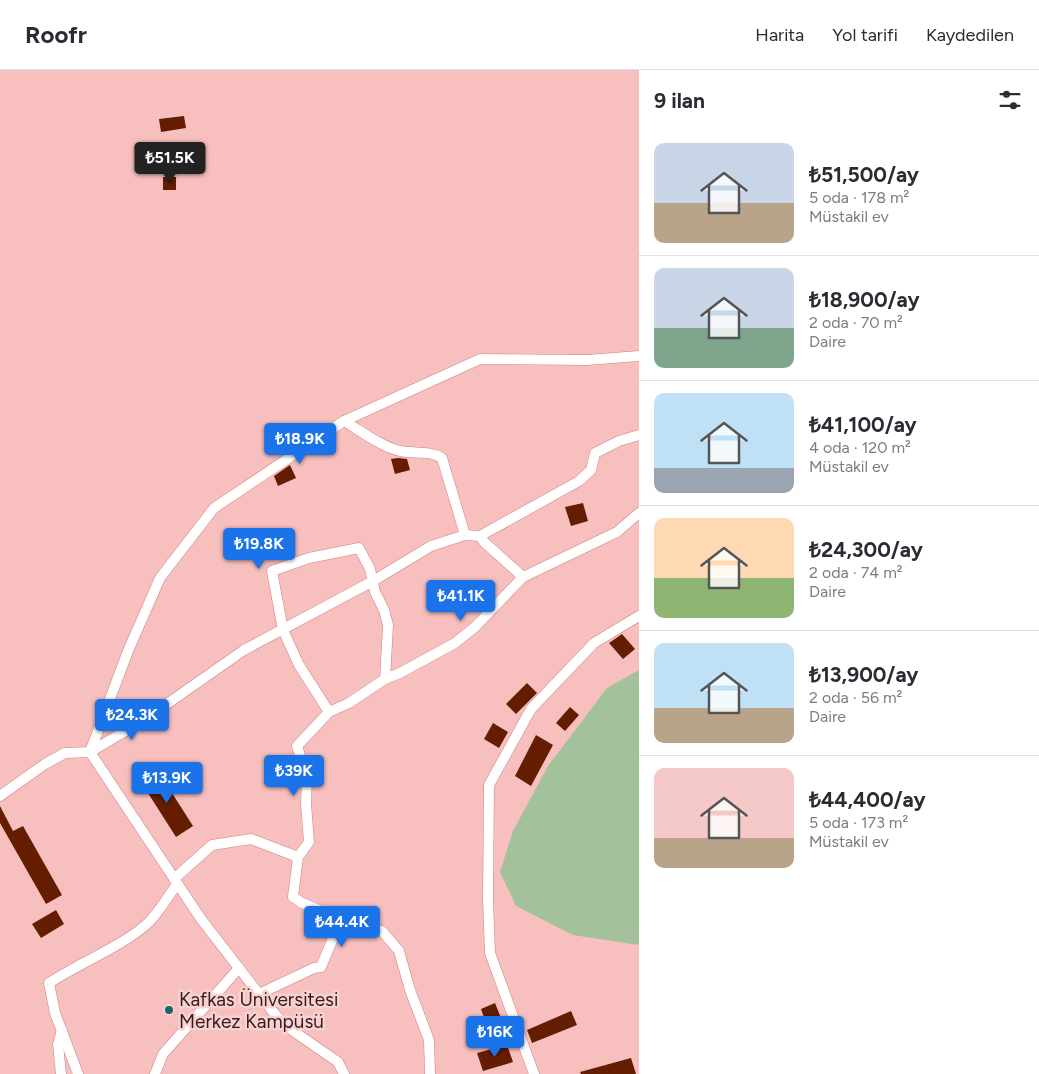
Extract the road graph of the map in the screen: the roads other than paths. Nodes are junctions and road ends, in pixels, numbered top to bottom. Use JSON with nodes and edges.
{"nodes":[{"id":1,"x":639,"y":356,"type":"edge"},
{"id":2,"x":344,"y":421,"type":"junction"},
{"id":3,"x":639,"y":435,"type":"edge"},
{"id":4,"x":639,"y":513,"type":"edge"},
{"id":5,"x":465,"y":535,"type":"junction"},
{"id":6,"x":480,"y":536,"type":"junction"},
{"id":7,"x":522,"y":577,"type":"junction"},
{"id":8,"x":373,"y":581,"type":"junction"},
{"id":9,"x":639,"y":616,"type":"edge"},
{"id":10,"x":283,"y":630,"type":"junction"},
{"id":11,"x":385,"y":679,"type":"junction"},
{"id":12,"x":329,"y":712,"type":"junction"},
{"id":13,"x":90,"y":752,"type":"junction"},
{"id":14,"x":0,"y":796,"type":"edge"},
{"id":15,"x":298,"y":857,"type":"junction"},
{"id":16,"x":175,"y":881,"type":"junction"},
{"id":17,"x":341,"y":919,"type":"junction"},
{"id":18,"x":240,"y":968,"type":"junction"},
{"id":19,"x":259,"y":994,"type":"junction"},
{"id":20,"x":62,"y":1030,"type":"junction"},
{"id":21,"x":61,"y":1074,"type":"edge"},
{"id":22,"x":78,"y":1074,"type":"edge"},
{"id":23,"x":155,"y":1074,"type":"edge"},
{"id":24,"x":344,"y":1074,"type":"edge"},
{"id":25,"x":430,"y":1074,"type":"edge"},
{"id":26,"x":534,"y":1074,"type":"edge"}],
"edges":[{"from":1,"to":2,"type":"street"},
{"from":2,"to":5,"type":"street"},
{"from":2,"to":13,"type":"street"},
{"from":3,"to":6,"type":"street"},
{"from":4,"to":7,"type":"street"},
{"from":5,"to":6,"type":"street"},
{"from":5,"to":8,"type":"street"},
{"from":6,"to":7,"type":"street"},
{"from":7,"to":11,"type":"street"},
{"from":8,"to":10,"type":"street"},
{"from":8,"to":10,"type":"street"},
{"from":8,"to":11,"type":"street"},
{"from":9,"to":26,"type":"street"},
{"from":10,"to":12,"type":"street"},
{"from":10,"to":13,"type":"street"},
{"from":11,"to":12,"type":"street"},
{"from":12,"to":15,"type":"street"},
{"from":13,"to":14,"type":"street"},
{"from":13,"to":16,"type":"street"},
{"from":15,"to":16,"type":"street"},
{"from":15,"to":17,"type":"street"},
{"from":16,"to":18,"type":"street"},
{"from":16,"to":20,"type":"street"},
{"from":17,"to":19,"type":"street"},
{"from":17,"to":25,"type":"street"},
{"from":18,"to":19,"type":"street"},
{"from":18,"to":23,"type":"street"},
{"from":19,"to":24,"type":"street"},
{"from":20,"to":21,"type":"street"},
{"from":20,"to":22,"type":"street"}]}
